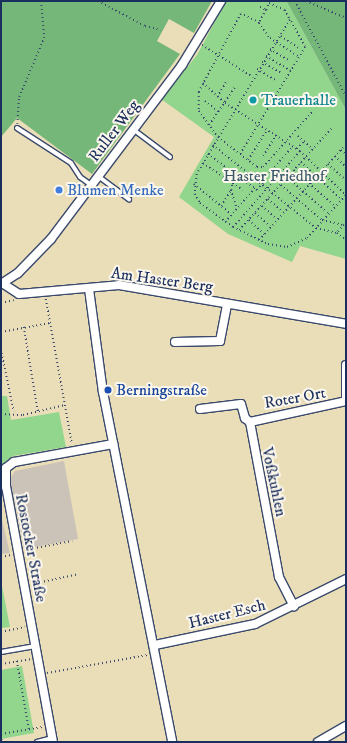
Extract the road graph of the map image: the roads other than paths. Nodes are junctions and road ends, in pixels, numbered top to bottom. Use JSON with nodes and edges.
{"nodes":[{"id":1,"x":221,"y":1,"type":"edge"},
{"id":2,"x":17,"y":128,"type":"road end"},
{"id":3,"x":133,"y":129,"type":"junction"},
{"id":4,"x":170,"y":157,"type":"dead end"},
{"id":5,"x":98,"y":176,"type":"junction"},
{"id":6,"x":91,"y":185,"type":"junction"},
{"id":7,"x":130,"y":199,"type":"dead end"},
{"id":8,"x":1,"y":283,"type":"edge"},
{"id":9,"x":89,"y":289,"type":"junction"},
{"id":10,"x":227,"y":304,"type":"junction"},
{"id":11,"x":346,"y":324,"type":"edge"},
{"id":12,"x":175,"y":342,"type":"dead end"},
{"id":13,"x":346,"y":365,"type":"edge"},
{"id":14,"x":346,"y":401,"type":"edge"},
{"id":15,"x":200,"y":409,"type":"dead end"},
{"id":16,"x":250,"y":422,"type":"junction"},
{"id":17,"x":113,"y":444,"type":"junction"},
{"id":18,"x":346,"y":579,"type":"edge"},
{"id":19,"x":294,"y":606,"type":"junction"},
{"id":20,"x":36,"y":646,"type":"junction"},
{"id":21,"x":156,"y":649,"type":"junction"},
{"id":22,"x":1,"y":652,"type":"edge"},
{"id":23,"x":346,"y":726,"type":"edge"},
{"id":24,"x":53,"y":740,"type":"edge"},
{"id":25,"x":37,"y":742,"type":"edge"},
{"id":26,"x":172,"y":742,"type":"edge"},
{"id":27,"x":318,"y":742,"type":"edge"}],
"edges":[{"from":1,"to":3,"type":"street","name":"Ruller Weg"},
{"from":2,"to":6,"type":"lane"},
{"from":3,"to":4,"type":"lane"},
{"from":3,"to":5,"type":"street","name":"Ruller Weg"},
{"from":5,"to":6,"type":"street","name":"Ruller Weg"},
{"from":5,"to":7,"type":"lane"},
{"from":6,"to":8,"type":"street","name":"Ruller Weg"},
{"from":8,"to":9,"type":"street","name":"Am Haster Berg"},
{"from":9,"to":10,"type":"street","name":"Am Haster Berg"},
{"from":9,"to":17,"type":"street"},
{"from":10,"to":11,"type":"street","name":"Am Haster Berg"},
{"from":10,"to":12,"type":"street","name":"Am Haster Berg"},
{"from":13,"to":14,"type":"street","name":"Roter Ort"},
{"from":14,"to":16,"type":"street","name":"Roter Ort"},
{"from":15,"to":16,"type":"street","name":"Voßkuhlen"},
{"from":16,"to":19,"type":"street","name":"Voßkuhlen"},
{"from":17,"to":20,"type":"street","name":"Rostocker Straße"},
{"from":17,"to":21,"type":"street"},
{"from":18,"to":19,"type":"street","name":"Haster Esch"},
{"from":19,"to":21,"type":"street","name":"Haster Esch"},
{"from":20,"to":22,"type":"lane"},
{"from":20,"to":24,"type":"street","name":"Rostocker Straße"},
{"from":21,"to":26,"type":"street"},
{"from":23,"to":27,"type":"street"},
{"from":24,"to":25,"type":"lane"}]}
